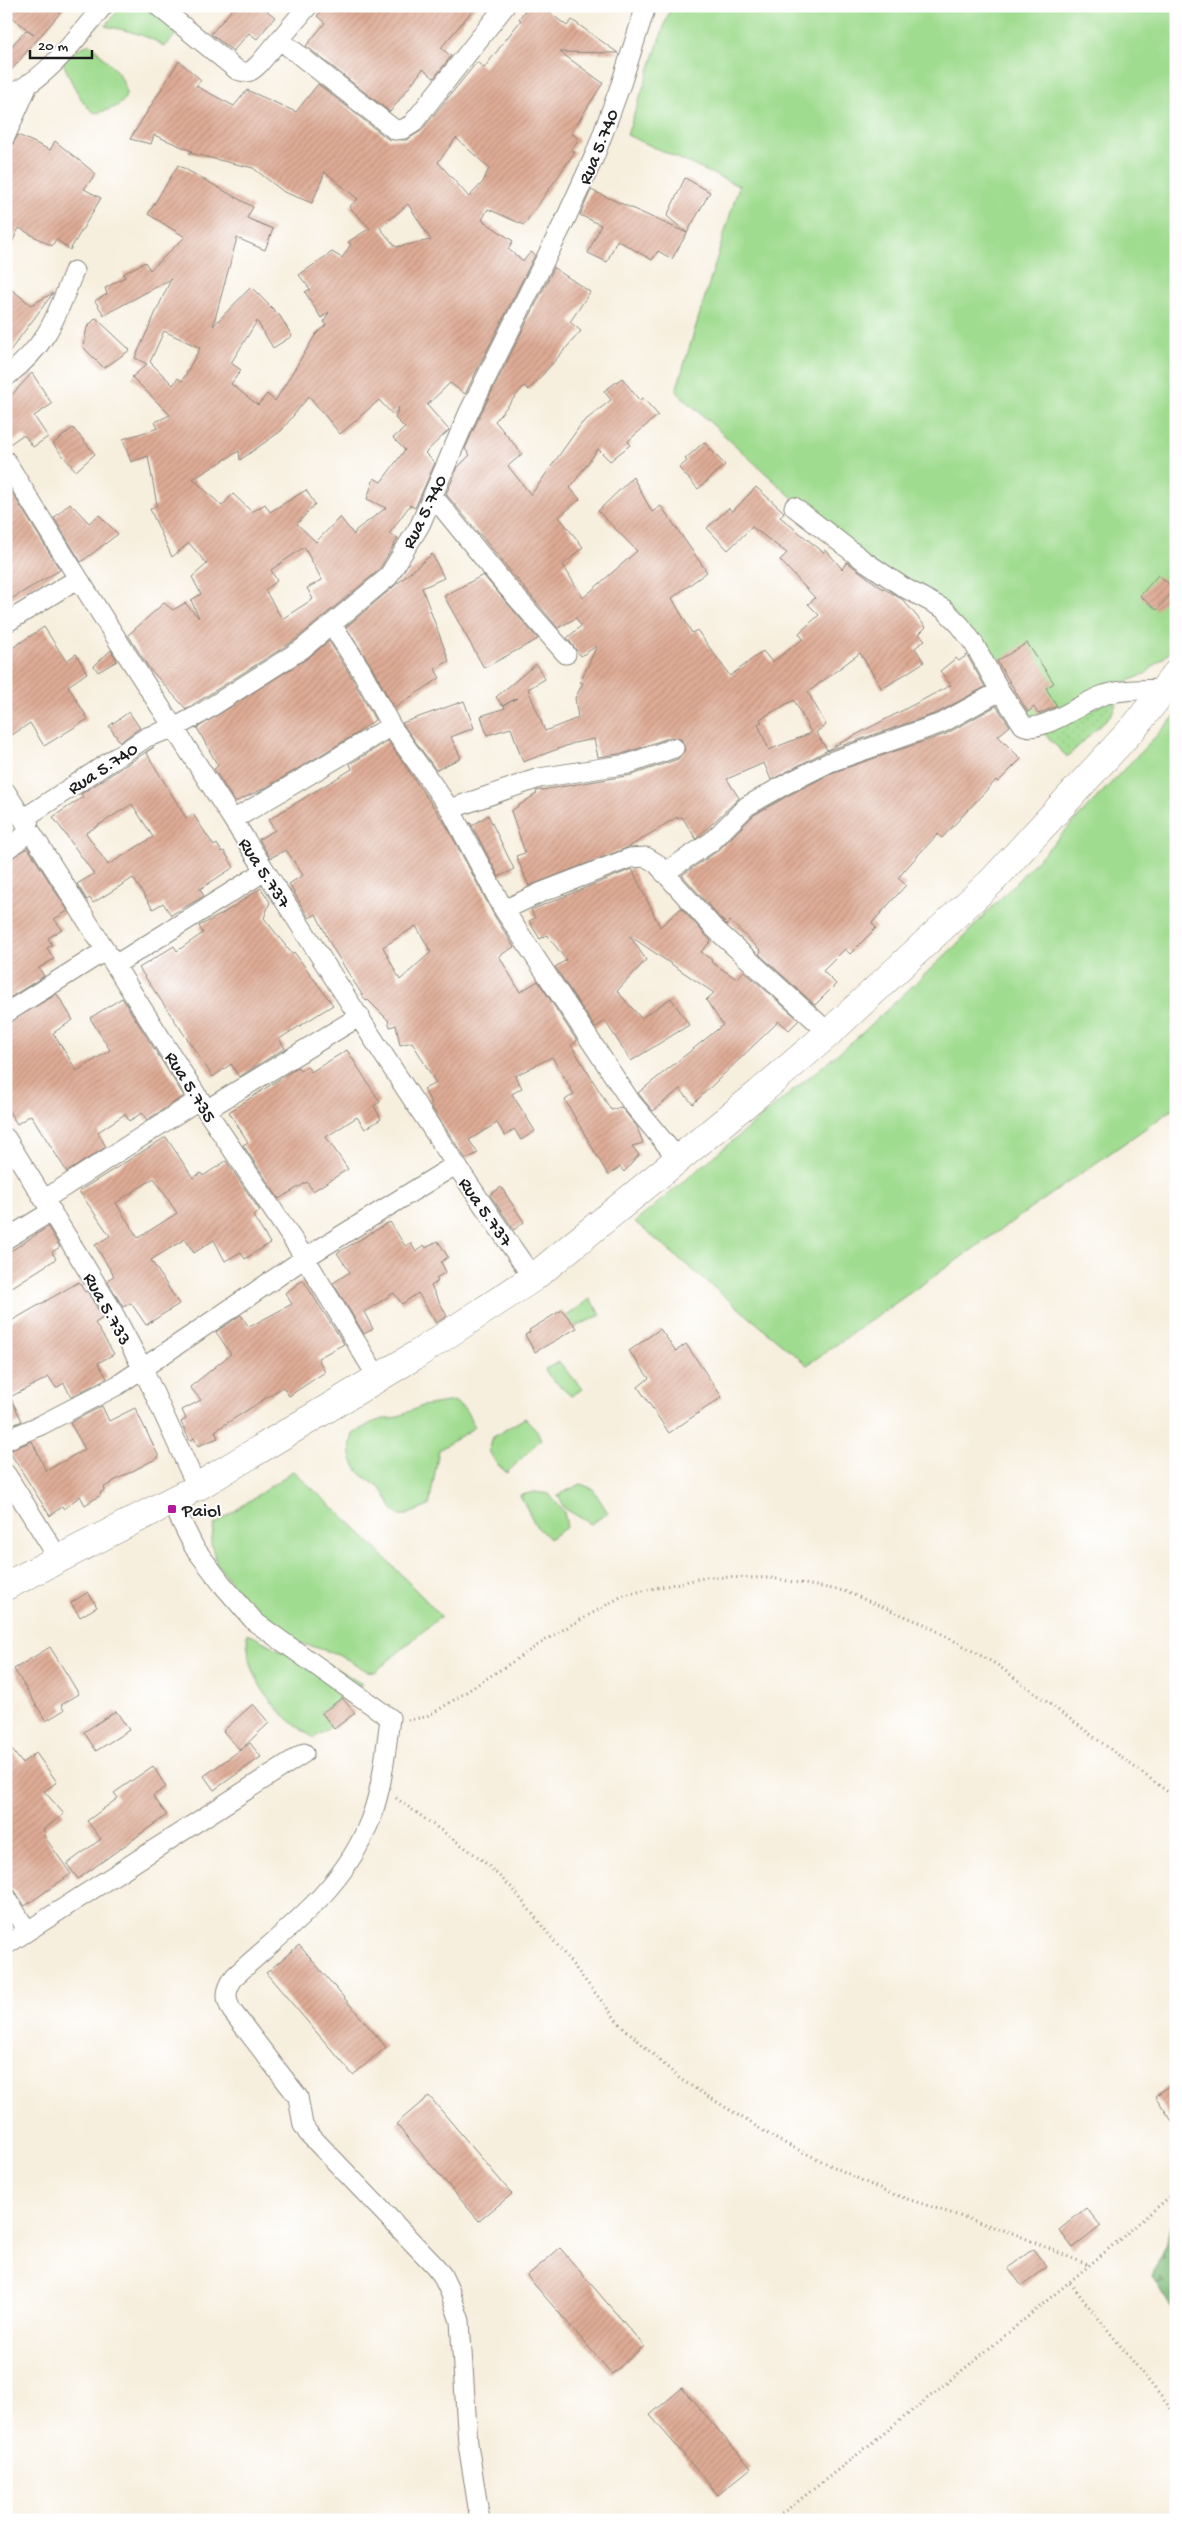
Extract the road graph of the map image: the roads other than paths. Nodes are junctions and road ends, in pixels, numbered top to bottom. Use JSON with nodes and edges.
{"nodes":[{"id":1,"x":102,"y":6,"type":"edge"},
{"id":2,"x":158,"y":6,"type":"edge"},
{"id":3,"x":308,"y":6,"type":"edge"},
{"id":4,"x":505,"y":6,"type":"edge"},
{"id":5,"x":646,"y":6,"type":"edge"},
{"id":6,"x":280,"y":40,"type":"junction"},
{"id":7,"x":28,"y":83,"type":"junction"},
{"id":8,"x":6,"y":95,"type":"edge"},
{"id":9,"x":6,"y":135,"type":"edge"},
{"id":10,"x":74,"y":271,"type":"dead end"},
{"id":11,"x":6,"y":377,"type":"edge"},
{"id":12,"x":6,"y":461,"type":"edge"},
{"id":13,"x":433,"y":496,"type":"junction"},
{"id":14,"x":794,"y":507,"type":"dead end"},
{"id":15,"x":77,"y":580,"type":"junction"},
{"id":16,"x":6,"y":623,"type":"edge"},
{"id":17,"x":332,"y":625,"type":"junction"},
{"id":18,"x":566,"y":654,"type":"dead end"},
{"id":19,"x":1169,"y":682,"type":"edge"},
{"id":20,"x":1000,"y":691,"type":"junction"},
{"id":21,"x":391,"y":726,"type":"junction"},
{"id":22,"x":174,"y":728,"type":"junction"},
{"id":23,"x":674,"y":748,"type":"dead end"},
{"id":24,"x":6,"y":792,"type":"edge"},
{"id":25,"x":450,"y":809,"type":"junction"},
{"id":26,"x":233,"y":820,"type":"junction"},
{"id":27,"x":30,"y":828,"type":"junction"},
{"id":28,"x":6,"y":850,"type":"edge"},
{"id":29,"x":265,"y":871,"type":"junction"},
{"id":30,"x":664,"y":873,"type":"junction"},
{"id":31,"x":504,"y":910,"type":"junction"},
{"id":32,"x":110,"y":957,"type":"junction"},
{"id":33,"x":6,"y":1013,"type":"edge"},
{"id":34,"x":360,"y":1016,"type":"junction"},
{"id":35,"x":829,"y":1033,"type":"junction"},
{"id":36,"x":203,"y":1104,"type":"junction"},
{"id":37,"x":6,"y":1138,"type":"edge"},
{"id":38,"x":678,"y":1159,"type":"junction"},
{"id":39,"x":455,"y":1165,"type":"junction"},
{"id":40,"x":49,"y":1205,"type":"junction"},
{"id":41,"x":6,"y":1238,"type":"edge"},
{"id":42,"x":305,"y":1258,"type":"junction"},
{"id":43,"x":533,"y":1278,"type":"junction"},
{"id":44,"x":143,"y":1370,"type":"junction"},
{"id":45,"x":378,"y":1378,"type":"junction"},
{"id":46,"x":6,"y":1440,"type":"edge"},
{"id":47,"x":6,"y":1474,"type":"edge"},
{"id":48,"x":184,"y":1494,"type":"junction"},
{"id":49,"x":59,"y":1559,"type":"junction"},
{"id":50,"x":6,"y":1586,"type":"edge"},
{"id":51,"x":304,"y":1753,"type":"dead end"},
{"id":52,"x":6,"y":1897,"type":"edge"},
{"id":53,"x":27,"y":1930,"type":"junction"},
{"id":54,"x":6,"y":1945,"type":"edge"},
{"id":55,"x":480,"y":2520,"type":"edge"}],
"edges":[{"from":1,"to":7,"type":"street"},
{"from":2,"to":6,"type":"street"},
{"from":3,"to":6,"type":"street"},
{"from":4,"to":6,"type":"street"},
{"from":5,"to":13,"type":"street","name":"Rua 5.740"},
{"from":7,"to":8,"type":"street"},
{"from":7,"to":9,"type":"street"},
{"from":10,"to":11,"type":"street"},
{"from":12,"to":15,"type":"street","name":"Rua 5.737"},
{"from":13,"to":17,"type":"street","name":"Rua 5.740"},
{"from":13,"to":18,"type":"street"},
{"from":14,"to":20,"type":"street"},
{"from":15,"to":16,"type":"street"},
{"from":15,"to":22,"type":"street","name":"Rua 5.737"},
{"from":17,"to":21,"type":"street"},
{"from":17,"to":22,"type":"street","name":"Rua 5.740"},
{"from":19,"to":20,"type":"street"},
{"from":19,"to":35,"type":"main road"},
{"from":20,"to":30,"type":"street"},
{"from":21,"to":25,"type":"street"},
{"from":21,"to":26,"type":"street"},
{"from":22,"to":26,"type":"street","name":"Rua 5.737"},
{"from":22,"to":27,"type":"street","name":"Rua 5.740"},
{"from":23,"to":25,"type":"street"},
{"from":24,"to":27,"type":"street","name":"Rua 5.735"},
{"from":25,"to":31,"type":"street"},
{"from":26,"to":29,"type":"street","name":"Rua 5.737"},
{"from":27,"to":28,"type":"street","name":"Rua 5.740"},
{"from":27,"to":32,"type":"street","name":"Rua 5.735"},
{"from":29,"to":32,"type":"street"},
{"from":29,"to":34,"type":"street","name":"Rua 5.737"},
{"from":30,"to":31,"type":"street"},
{"from":30,"to":35,"type":"street"},
{"from":31,"to":38,"type":"street"},
{"from":32,"to":33,"type":"street"},
{"from":32,"to":36,"type":"street","name":"Rua 5.735"},
{"from":34,"to":36,"type":"street"},
{"from":34,"to":39,"type":"street","name":"Rua 5.737"},
{"from":35,"to":38,"type":"main road"},
{"from":36,"to":40,"type":"street"},
{"from":36,"to":42,"type":"street","name":"Rua 5.735"},
{"from":37,"to":40,"type":"street","name":"Rua 5.733"},
{"from":38,"to":43,"type":"main road"},
{"from":39,"to":42,"type":"street"},
{"from":39,"to":43,"type":"street","name":"Rua 5.737"},
{"from":40,"to":41,"type":"street"},
{"from":40,"to":44,"type":"street","name":"Rua 5.733"},
{"from":42,"to":44,"type":"street"},
{"from":42,"to":45,"type":"street","name":"Rua 5.735"},
{"from":43,"to":45,"type":"main road"},
{"from":44,"to":46,"type":"street"},
{"from":44,"to":48,"type":"street","name":"Rua 5.733"},
{"from":45,"to":48,"type":"main road"},
{"from":47,"to":49,"type":"street"},
{"from":48,"to":49,"type":"main road"},
{"from":48,"to":55,"type":"street","name":"Rua 5.733"},
{"from":49,"to":50,"type":"main road"},
{"from":51,"to":53,"type":"street"},
{"from":52,"to":53,"type":"street"},
{"from":53,"to":54,"type":"street"}]}
